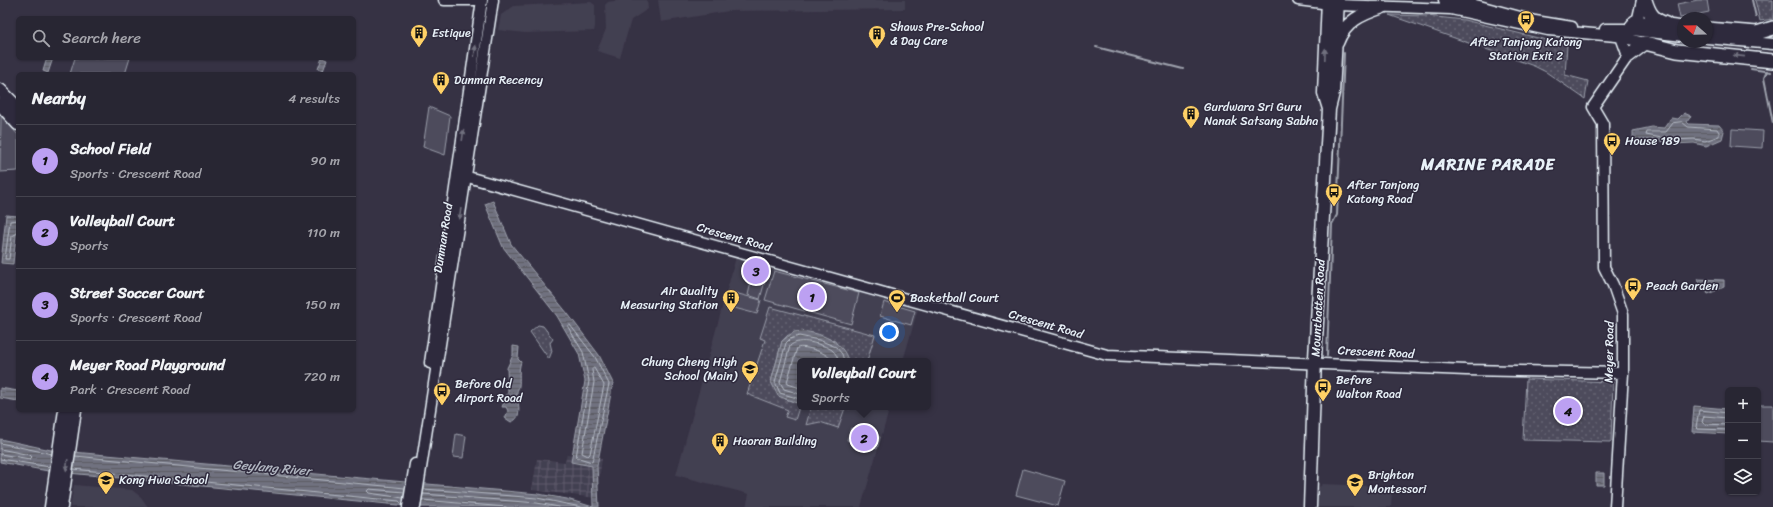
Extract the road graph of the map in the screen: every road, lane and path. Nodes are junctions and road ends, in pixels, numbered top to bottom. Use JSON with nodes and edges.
{"nodes":[{"id":1,"x":444,"y":0,"type":"edge"},
{"id":2,"x":477,"y":0,"type":"edge"},
{"id":3,"x":482,"y":0,"type":"edge"},
{"id":4,"x":493,"y":0,"type":"edge"},
{"id":5,"x":1298,"y":0,"type":"edge"},
{"id":6,"x":1444,"y":0,"type":"edge"},
{"id":7,"x":1477,"y":0,"type":"edge"},
{"id":8,"x":1642,"y":0,"type":"edge"},
{"id":9,"x":1645,"y":0,"type":"edge"},
{"id":10,"x":1460,"y":1,"type":"edge"},
{"id":11,"x":1333,"y":3,"type":"edge"},
{"id":12,"x":1383,"y":7,"type":"junction"},
{"id":13,"x":1484,"y":8,"type":"junction"},
{"id":14,"x":1773,"y":28,"type":"edge"},
{"id":15,"x":1627,"y":29,"type":"junction"},
{"id":16,"x":1677,"y":29,"type":"edge"},
{"id":17,"x":1713,"y":29,"type":"edge"},
{"id":18,"x":1677,"y":31,"type":"edge"},
{"id":19,"x":1677,"y":32,"type":"edge"},
{"id":20,"x":1713,"y":39,"type":"edge"},
{"id":21,"x":1645,"y":43,"type":"junction"},
{"id":22,"x":1773,"y":44,"type":"edge"},
{"id":23,"x":1335,"y":48,"type":"junction"},
{"id":24,"x":1628,"y":56,"type":"junction"},
{"id":25,"x":1773,"y":61,"type":"edge"},
{"id":26,"x":0,"y":90,"type":"edge"},
{"id":27,"x":0,"y":104,"type":"edge"},
{"id":28,"x":16,"y":106,"type":"edge"},
{"id":29,"x":1329,"y":109,"type":"junction"},
{"id":30,"x":16,"y":122,"type":"edge"},
{"id":31,"x":462,"y":175,"type":"junction"},
{"id":32,"x":1315,"y":362,"type":"junction"},
{"id":33,"x":1623,"y":373,"type":"junction"},
{"id":34,"x":65,"y":412,"type":"edge"},
{"id":35,"x":74,"y":412,"type":"edge"},
{"id":36,"x":64,"y":448,"type":"junction"},
{"id":37,"x":416,"y":479,"type":"junction"},
{"id":38,"x":60,"y":481,"type":"junction"},
{"id":39,"x":51,"y":507,"type":"edge"},
{"id":40,"x":61,"y":507,"type":"edge"},
{"id":41,"x":408,"y":507,"type":"edge"},
{"id":42,"x":415,"y":507,"type":"edge"},
{"id":43,"x":1310,"y":507,"type":"edge"},
{"id":44,"x":1616,"y":507,"type":"edge"}],
"edges":[{"from":1,"to":2,"type":"street"},
{"from":31,"to":3,"type":"street","name":"Dunman Road","one_way":true},
{"from":4,"to":31,"type":"street","name":"Dunman Road"},
{"from":5,"to":11,"type":"street"},
{"from":6,"to":10,"type":"street"},
{"from":7,"to":13,"type":"street"},
{"from":8,"to":15,"type":"street"},
{"from":9,"to":16,"type":"highway"},
{"from":10,"to":13,"type":"street"},
{"from":11,"to":12,"type":"street"},
{"from":11,"to":23,"type":"main road","name":"Mountbatten Road"},
{"from":29,"to":11,"type":"main road","name":"Mountbatten Road","one_way":true},
{"from":12,"to":15,"type":"street"},
{"from":12,"to":23,"type":"main road"},
{"from":13,"to":15,"type":"street"},
{"from":14,"to":17,"type":"highway"},
{"from":15,"to":18,"type":"highway"},
{"from":15,"to":19,"type":"street"},
{"from":15,"to":21,"type":"street"},
{"from":15,"to":24,"type":"street"},
{"from":20,"to":22,"type":"street"},
{"from":21,"to":24,"type":"highway"},
{"from":25,"to":21,"type":"highway","one_way":true},
{"from":23,"to":29,"type":"main road","name":"Mountbatten Road"},
{"from":24,"to":33,"type":"street","name":"Meyer Road"},
{"from":26,"to":28,"type":"main road"},
{"from":27,"to":30,"type":"main road"},
{"from":29,"to":32,"type":"main road","name":"Mountbatten Road"},
{"from":31,"to":32,"type":"street","name":"Crescent Road"},
{"from":31,"to":37,"type":"street","name":"Dunman Road"},
{"from":32,"to":33,"type":"street","name":"Crescent Road"},
{"from":32,"to":43,"type":"main road","name":"Mountbatten Road"},
{"from":33,"to":44,"type":"street","name":"Meyer Road"},
{"from":34,"to":36,"type":"main road"},
{"from":35,"to":36,"type":"main road"},
{"from":36,"to":38,"type":"main road"},
{"from":37,"to":41,"type":"street"},
{"from":37,"to":42,"type":"street"},
{"from":38,"to":39,"type":"main road"},
{"from":38,"to":40,"type":"main road"}]}
